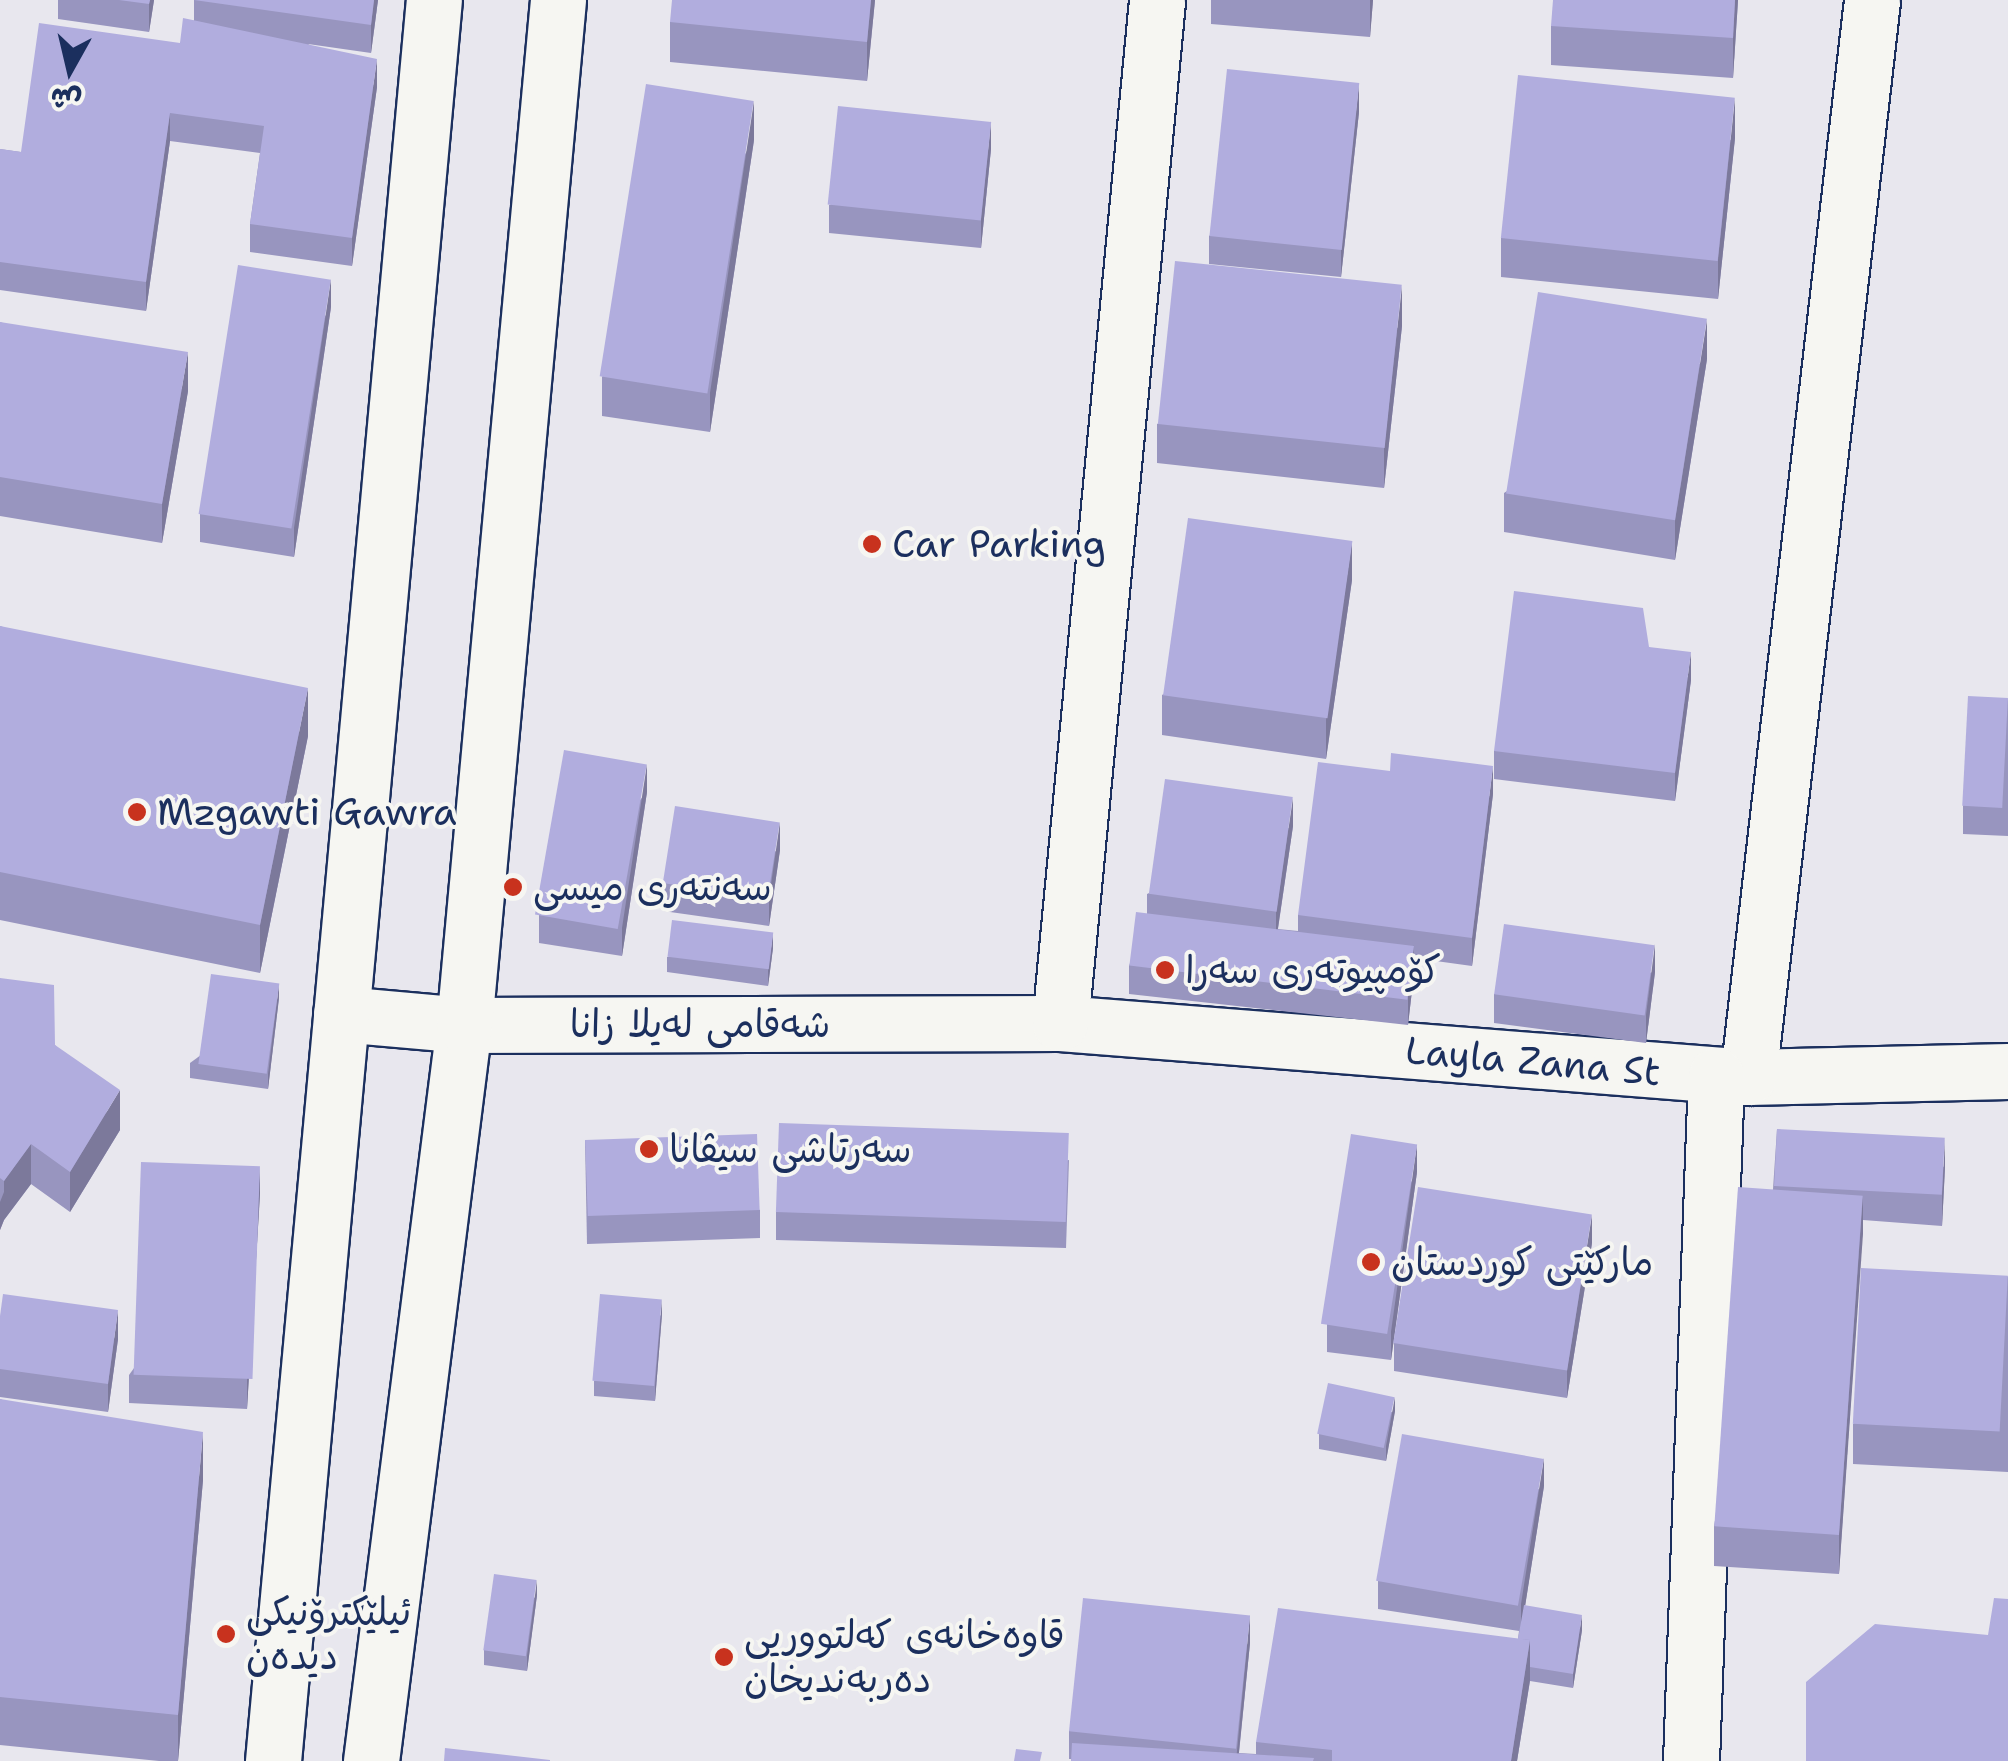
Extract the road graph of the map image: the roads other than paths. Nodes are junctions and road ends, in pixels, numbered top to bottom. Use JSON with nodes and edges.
{"nodes":[{"id":1,"x":434,"y":0,"type":"edge"},
{"id":2,"x":558,"y":0,"type":"edge"},
{"id":3,"x":1157,"y":0,"type":"edge"},
{"id":4,"x":1872,"y":0,"type":"edge"},
{"id":5,"x":341,"y":1014,"type":"junction"},
{"id":6,"x":1060,"y":1023,"type":"junction"},
{"id":7,"x":464,"y":1024,"type":"junction"},
{"id":8,"x":2008,"y":1071,"type":"edge"},
{"id":9,"x":1732,"y":1076,"type":"junction"},
{"id":10,"x":273,"y":1761,"type":"edge"},
{"id":11,"x":371,"y":1761,"type":"edge"},
{"id":12,"x":1691,"y":1761,"type":"edge"}],
"edges":[{"from":1,"to":5,"type":"main road"},
{"from":2,"to":7,"type":"main road"},
{"from":3,"to":6,"type":"main road"},
{"from":4,"to":9,"type":"main road"},
{"from":5,"to":7,"type":"main road","name":"شەقامی لەیلا زانا"},
{"from":5,"to":10,"type":"main road"},
{"from":6,"to":7,"type":"main road","name":"شەقامی لەیلا زانا"},
{"from":6,"to":9,"type":"main road","name":"Layla Zana St"},
{"from":7,"to":11,"type":"main road"},
{"from":8,"to":9,"type":"main road","name":"Layla Zana St"},
{"from":9,"to":12,"type":"main road"}]}
